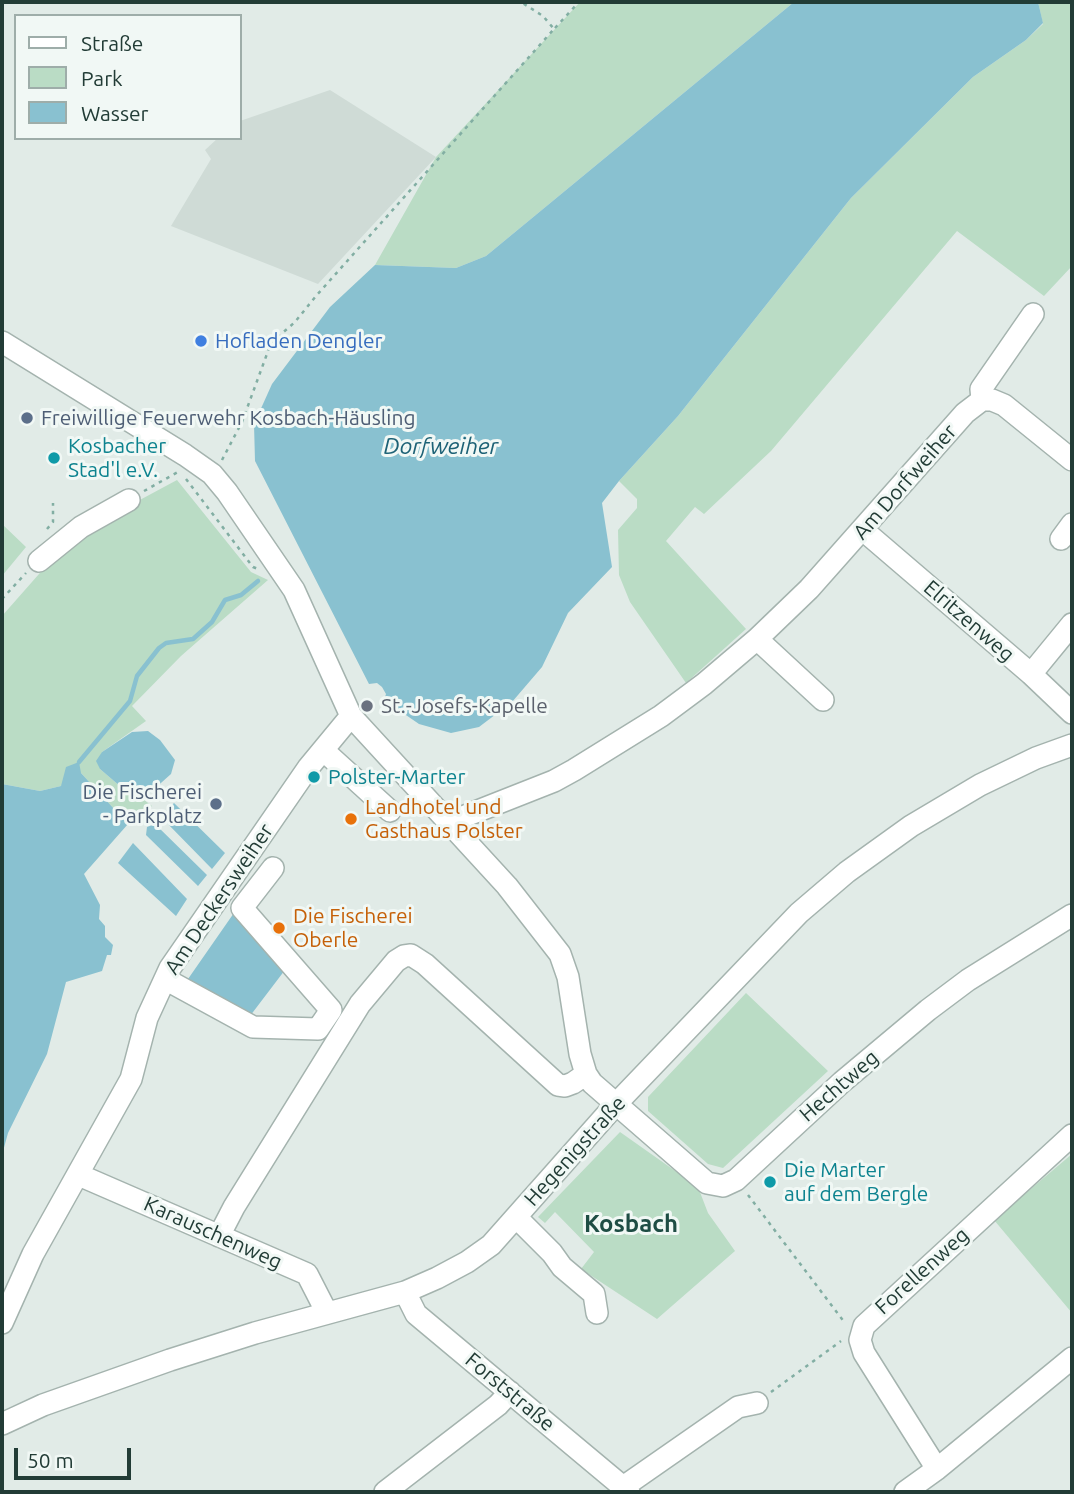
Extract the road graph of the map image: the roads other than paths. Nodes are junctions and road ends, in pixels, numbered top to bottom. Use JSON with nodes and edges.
{"nodes":[{"id":1,"x":1033,"y":314,"type":"dead end"},
{"id":2,"x":2,"y":342,"type":"edge"},
{"id":3,"x":982,"y":400,"type":"junction"},
{"id":4,"x":1072,"y":460,"type":"edge"},
{"id":5,"x":129,"y":500,"type":"road end"},
{"id":6,"x":863,"y":530,"type":"junction"},
{"id":7,"x":39,"y":561,"type":"road end"},
{"id":8,"x":1072,"y":624,"type":"edge"},
{"id":9,"x":757,"y":639,"type":"junction"},
{"id":10,"x":1031,"y":674,"type":"junction"},
{"id":11,"x":823,"y":700,"type":"dead end"},
{"id":12,"x":1072,"y":713,"type":"edge"},
{"id":13,"x":351,"y":716,"type":"junction"},
{"id":14,"x":1072,"y":745,"type":"edge"},
{"id":15,"x":323,"y":750,"type":"junction"},
{"id":16,"x":390,"y":811,"type":"dead end"},
{"id":17,"x":450,"y":822,"type":"junction"},
{"id":18,"x":273,"y":868,"type":"dead end"},
{"id":19,"x":1072,"y":915,"type":"edge"},
{"id":20,"x":165,"y":979,"type":"junction"},
{"id":21,"x":586,"y":1074,"type":"junction"},
{"id":22,"x":616,"y":1104,"type":"junction"},
{"id":23,"x":1072,"y":1135,"type":"edge"},
{"id":24,"x":79,"y":1175,"type":"junction"},
{"id":25,"x":516,"y":1217,"type":"junction"},
{"id":26,"x":219,"y":1236,"type":"junction"},
{"id":27,"x":405,"y":1292,"type":"junction"},
{"id":28,"x":327,"y":1313,"type":"junction"},
{"id":29,"x":597,"y":1313,"type":"dead end"},
{"id":30,"x":2,"y":1323,"type":"edge"},
{"id":31,"x":1072,"y":1358,"type":"edge"},
{"id":32,"x":510,"y":1392,"type":"junction"},
{"id":33,"x":757,"y":1403,"type":"road end"},
{"id":34,"x":2,"y":1424,"type":"edge"},
{"id":35,"x":937,"y":1469,"type":"junction"},
{"id":36,"x":626,"y":1490,"type":"edge"},
{"id":37,"x":385,"y":1492,"type":"edge"},
{"id":38,"x":905,"y":1492,"type":"edge"}],
"edges":[{"from":1,"to":3,"type":"street","name":"Am Dorfweiher"},
{"from":2,"to":13,"type":"street"},
{"from":3,"to":4,"type":"street"},
{"from":3,"to":6,"type":"street","name":"Am Dorfweiher"},
{"from":5,"to":7,"type":"street"},
{"from":6,"to":9,"type":"street","name":"Am Dorfweiher"},
{"from":6,"to":10,"type":"street","name":"Elritzenweg"},
{"from":8,"to":10,"type":"street"},
{"from":9,"to":11,"type":"street"},
{"from":9,"to":17,"type":"street","name":"Am Dorfweiher"},
{"from":10,"to":12,"type":"street","name":"Elritzenweg"},
{"from":13,"to":15,"type":"street","name":"Am Deckersweiher"},
{"from":13,"to":17,"type":"street"},
{"from":14,"to":22,"type":"street","name":"Hegenigstraße"},
{"from":15,"to":16,"type":"street"},
{"from":15,"to":20,"type":"street","name":"Am Deckersweiher"},
{"from":17,"to":21,"type":"street"},
{"from":18,"to":20,"type":"street"},
{"from":19,"to":22,"type":"street","name":"Hechtweg"},
{"from":20,"to":24,"type":"street","name":"Am Deckersweiher"},
{"from":21,"to":22,"type":"street"},
{"from":21,"to":26,"type":"street"},
{"from":22,"to":25,"type":"street","name":"Hegenigstraße"},
{"from":23,"to":35,"type":"street","name":"Forellenweg"},
{"from":24,"to":26,"type":"street","name":"Karauschenweg"},
{"from":24,"to":30,"type":"street","name":"Am Deckersweiher"},
{"from":25,"to":27,"type":"street","name":"Hegenigstraße"},
{"from":25,"to":29,"type":"street"},
{"from":26,"to":28,"type":"street","name":"Karauschenweg"},
{"from":27,"to":28,"type":"street","name":"Hegenigstraße"},
{"from":27,"to":32,"type":"street","name":"Forststraße"},
{"from":28,"to":34,"type":"street","name":"Hegenigstraße"},
{"from":31,"to":35,"type":"street"},
{"from":32,"to":36,"type":"street","name":"Forststraße"},
{"from":32,"to":37,"type":"street"},
{"from":33,"to":36,"type":"street","name":"Forststraße"},
{"from":35,"to":38,"type":"street"}]}
